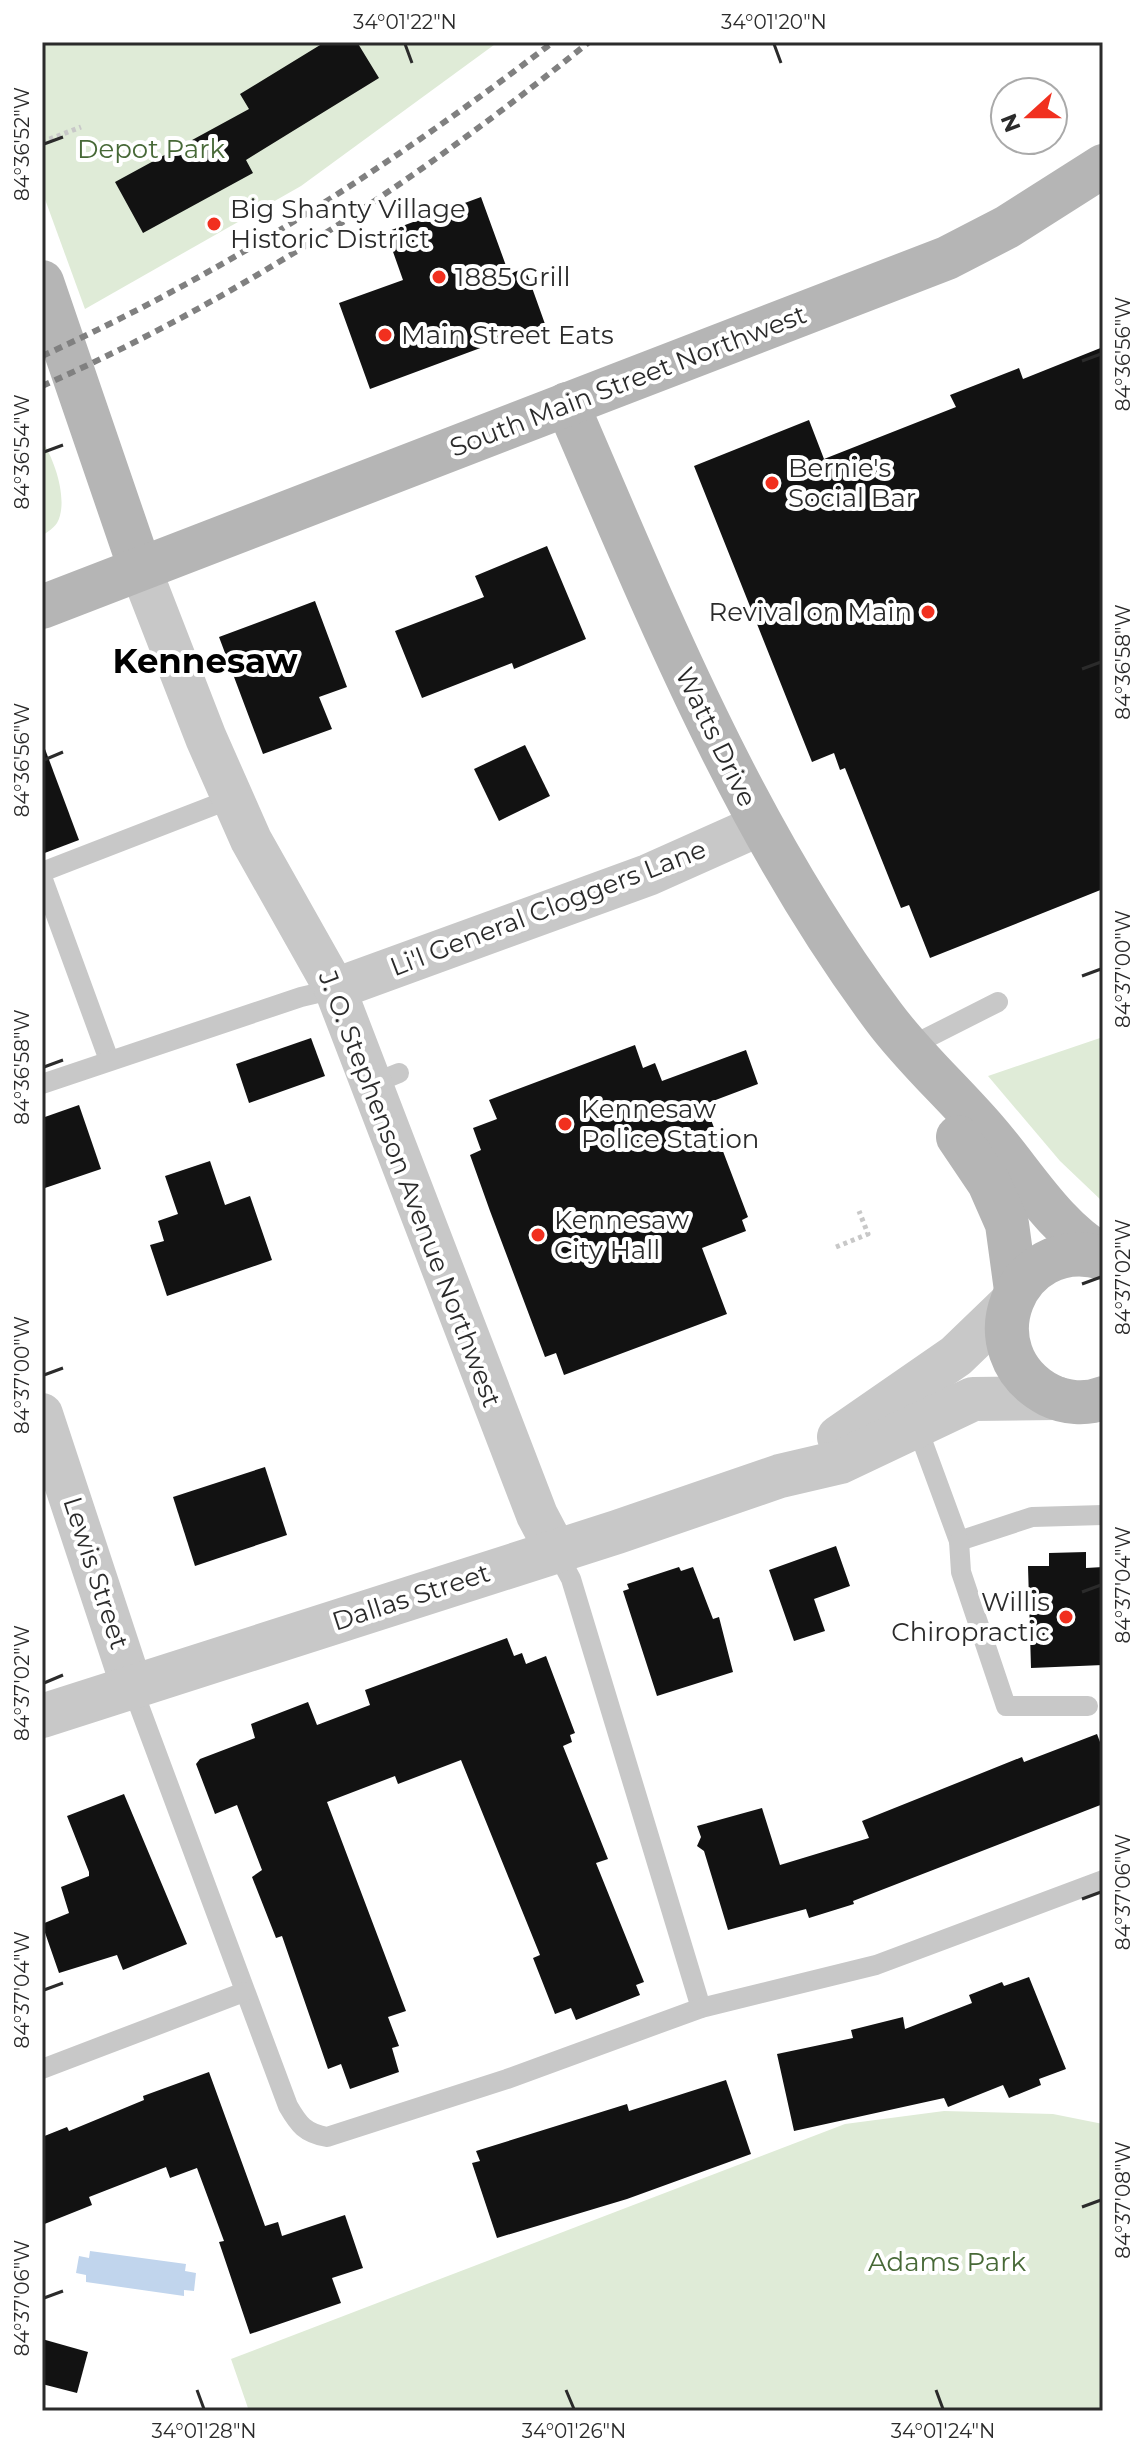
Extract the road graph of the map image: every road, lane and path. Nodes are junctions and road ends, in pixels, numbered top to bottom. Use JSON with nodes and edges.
{"nodes":[{"id":1,"x":81,"y":127,"type":"dead end"},
{"id":2,"x":42,"y":142,"type":"edge"},
{"id":3,"x":1103,"y":166,"type":"edge"},
{"id":4,"x":42,"y":282,"type":"edge"},
{"id":5,"x":567,"y":404,"type":"junction"},
{"id":6,"x":140,"y":568,"type":"junction"},
{"id":7,"x":42,"y":607,"type":"edge"},
{"id":8,"x":233,"y":798,"type":"junction"},
{"id":9,"x":760,"y":825,"type":"junction"},
{"id":10,"x":42,"y":875,"type":"edge"},
{"id":11,"x":335,"y":989,"type":"junction"},
{"id":12,"x":998,"y":1002,"type":"dead end"},
{"id":13,"x":907,"y":1048,"type":"junction"},
{"id":14,"x":109,"y":1060,"type":"junction"},
{"id":15,"x":42,"y":1084,"type":"edge"},
{"id":16,"x":859,"y":1211,"type":"dead end"},
{"id":17,"x":836,"y":1247,"type":"dead end"},
{"id":18,"x":1103,"y":1257,"type":"edge"},
{"id":19,"x":1013,"y":1298,"type":"junction"},
{"id":20,"x":1056,"y":1398,"type":"junction"},
{"id":21,"x":1103,"y":1398,"type":"edge"},
{"id":22,"x":42,"y":1414,"type":"edge"},
{"id":23,"x":916,"y":1424,"type":"junction"},
{"id":24,"x":780,"y":1476,"type":"junction"},
{"id":25,"x":1103,"y":1515,"type":"edge"},
{"id":26,"x":959,"y":1541,"type":"junction"},
{"id":27,"x":556,"y":1551,"type":"junction"},
{"id":28,"x":132,"y":1687,"type":"junction"},
{"id":29,"x":1088,"y":1706,"type":"dead end"},
{"id":30,"x":42,"y":1716,"type":"edge"},
{"id":31,"x":1103,"y":1880,"type":"edge"},
{"id":32,"x":244,"y":1992,"type":"junction"},
{"id":33,"x":701,"y":2008,"type":"junction"},
{"id":34,"x":42,"y":2069,"type":"edge"}],
"edges":[{"from":1,"to":2,"type":"path"},
{"from":3,"to":5,"type":"main road","name":"South Main Street Northwest"},
{"from":4,"to":6,"type":"main road"},
{"from":5,"to":6,"type":"main road","name":"South Main Street Northwest"},
{"from":5,"to":9,"type":"main road","name":"Watts Drive"},
{"from":6,"to":7,"type":"main road","name":"South Main Street Northwest"},
{"from":6,"to":8,"type":"street","name":"J. O. Stephenson Avenue Northwest"},
{"from":8,"to":10,"type":"lane"},
{"from":8,"to":11,"type":"street","name":"J. O. Stephenson Avenue Northwest"},
{"from":9,"to":11,"type":"street","name":"Li'l General Cloggers Lane"},
{"from":9,"to":13,"type":"main road","name":"Watts Drive"},
{"from":10,"to":14,"type":"lane"},
{"from":11,"to":14,"type":"lane"},
{"from":11,"to":27,"type":"street","name":"J. O. Stephenson Avenue Northwest"},
{"from":12,"to":13,"type":"lane"},
{"from":13,"to":18,"type":"main road","name":"Watts Drive"},
{"from":13,"to":19,"type":"main road","name":"Watts Drive"},
{"from":14,"to":15,"type":"lane"},
{"from":16,"to":17,"type":"path"},
{"from":18,"to":19,"type":"main road"},
{"from":19,"to":20,"type":"main road","name":"Watts Drive"},
{"from":19,"to":24,"type":"street","name":"Dallas Street"},
{"from":20,"to":21,"type":"main road"},
{"from":20,"to":23,"type":"street","name":"Dallas Street"},
{"from":22,"to":28,"type":"street","name":"Lewis Street"},
{"from":23,"to":24,"type":"street","name":"Dallas Street"},
{"from":23,"to":26,"type":"lane"},
{"from":24,"to":27,"type":"street","name":"Dallas Street"},
{"from":25,"to":26,"type":"lane"},
{"from":26,"to":29,"type":"lane"},
{"from":27,"to":28,"type":"street","name":"Dallas Street"},
{"from":27,"to":33,"type":"lane"},
{"from":28,"to":30,"type":"street","name":"Dallas Street"},
{"from":28,"to":32,"type":"lane"},
{"from":31,"to":33,"type":"lane"},
{"from":32,"to":33,"type":"lane"},
{"from":32,"to":34,"type":"lane"}]}
